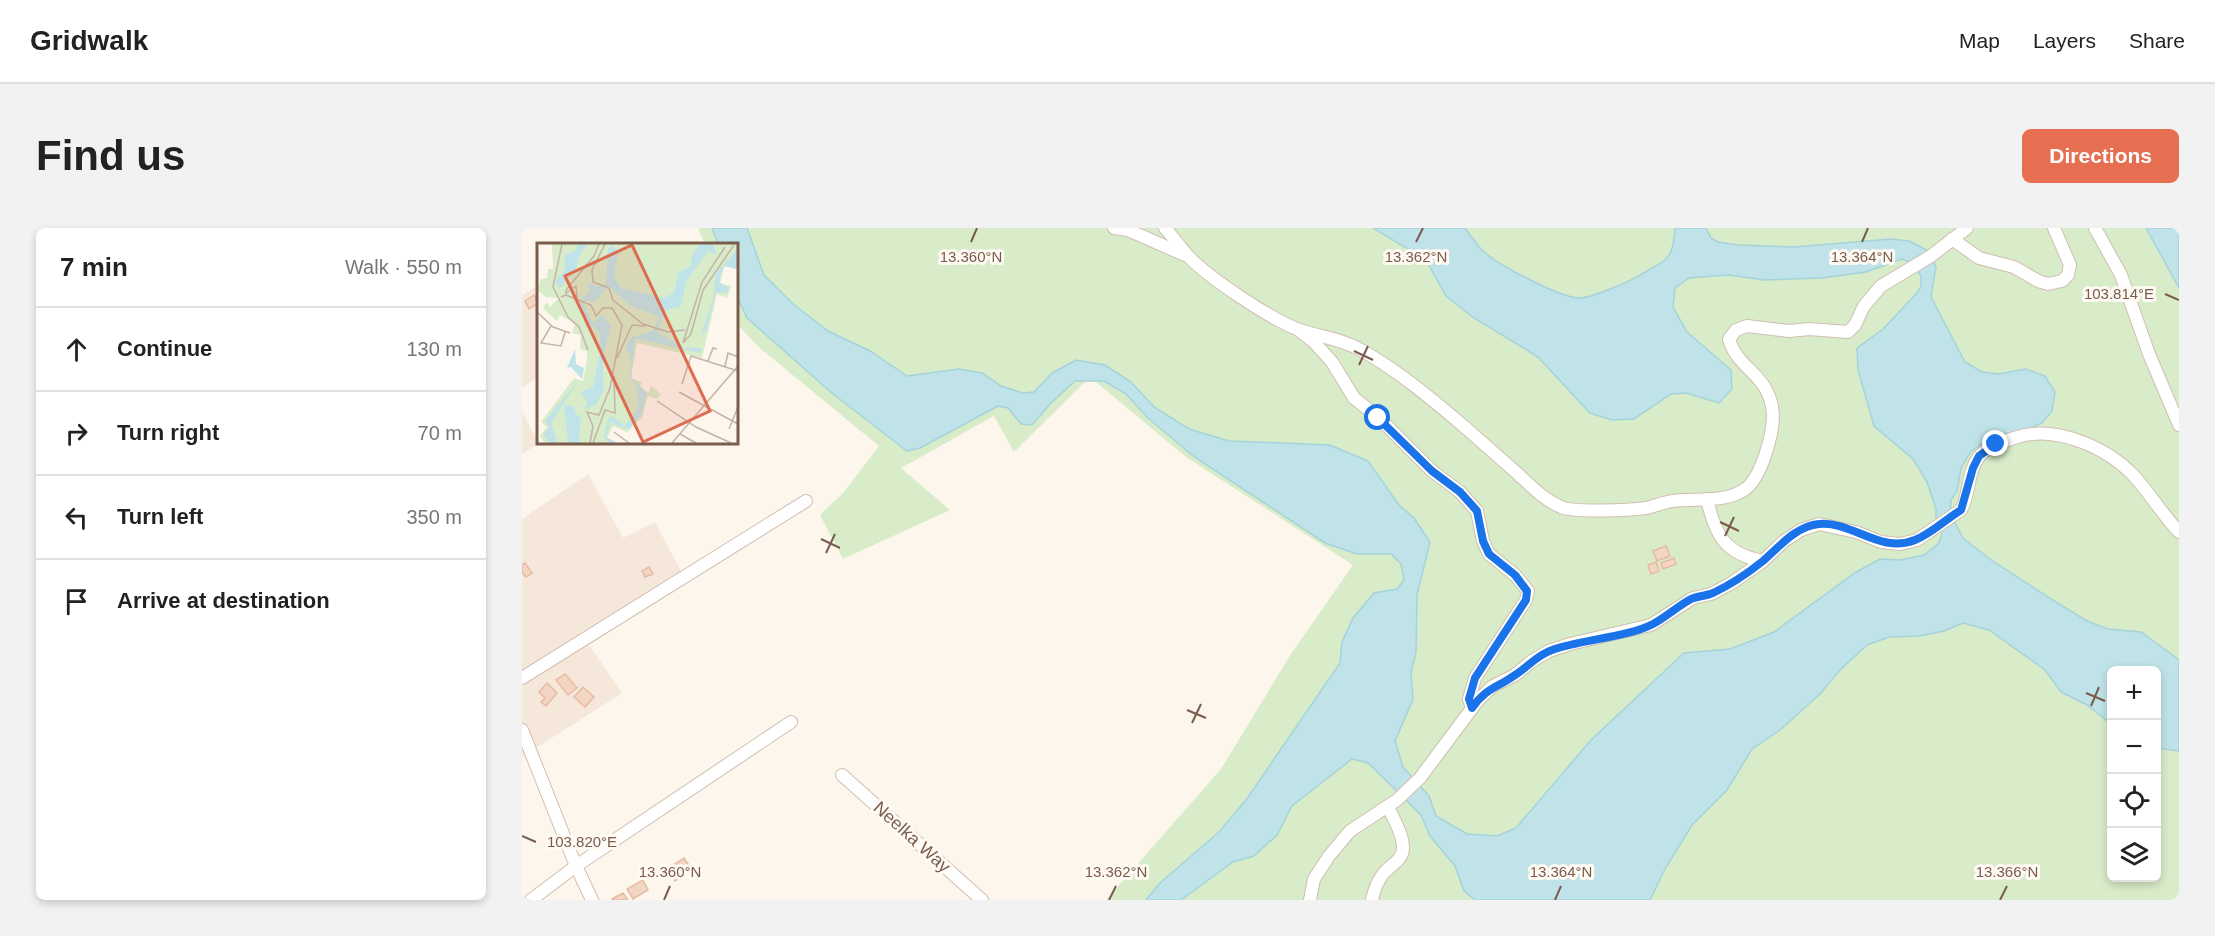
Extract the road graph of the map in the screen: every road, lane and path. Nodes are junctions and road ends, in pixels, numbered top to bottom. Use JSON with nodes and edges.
{"nodes":[{"id":1,"x":1114,"y":228,"type":"edge"},
{"id":2,"x":1165,"y":228,"type":"edge"},
{"id":3,"x":1967,"y":228,"type":"edge"},
{"id":4,"x":2054,"y":228,"type":"edge"},
{"id":5,"x":2095,"y":228,"type":"edge"},
{"id":6,"x":1952,"y":239,"type":"junction"},
{"id":7,"x":1189,"y":257,"type":"junction"},
{"id":8,"x":1298,"y":329,"type":"junction"},
{"id":9,"x":2179,"y":425,"type":"edge"},
{"id":10,"x":1707,"y":500,"type":"junction"},
{"id":11,"x":806,"y":501,"type":"dead end"},
{"id":12,"x":2179,"y":532,"type":"edge"},
{"id":13,"x":1740,"y":554,"type":"junction"},
{"id":14,"x":1763,"y":561,"type":"junction"},
{"id":15,"x":1744,"y":574,"type":"junction"},
{"id":16,"x":522,"y":678,"type":"edge"},
{"id":17,"x":1472,"y":708,"type":"junction"},
{"id":18,"x":791,"y":722,"type":"dead end"},
{"id":19,"x":522,"y":730,"type":"edge"},
{"id":20,"x":842,"y":775,"type":"dead end"},
{"id":21,"x":1392,"y":804,"type":"junction"},
{"id":22,"x":576,"y":866,"type":"junction"},
{"id":23,"x":531,"y":900,"type":"edge"},
{"id":24,"x":592,"y":900,"type":"edge"},
{"id":25,"x":982,"y":900,"type":"edge"},
{"id":26,"x":1310,"y":900,"type":"edge"},
{"id":27,"x":1372,"y":900,"type":"edge"}],
"edges":[{"from":1,"to":7,"type":"street"},
{"from":2,"to":7,"type":"street"},
{"from":3,"to":6,"type":"street"},
{"from":4,"to":6,"type":"street"},
{"from":5,"to":9,"type":"street"},
{"from":6,"to":10,"type":"street"},
{"from":7,"to":8,"type":"street"},
{"from":8,"to":10,"type":"street"},
{"from":8,"to":17,"type":"street"},
{"from":10,"to":13,"type":"street"},
{"from":11,"to":16,"type":"street"},
{"from":12,"to":14,"type":"street"},
{"from":13,"to":14,"type":"street"},
{"from":13,"to":15,"type":"street"},
{"from":14,"to":15,"type":"street"},
{"from":15,"to":17,"type":"street"},
{"from":17,"to":21,"type":"street"},
{"from":18,"to":22,"type":"street"},
{"from":19,"to":22,"type":"street"},
{"from":20,"to":25,"type":"street","name":"Neelka Way"},
{"from":21,"to":26,"type":"street"},
{"from":21,"to":27,"type":"street"},
{"from":22,"to":23,"type":"street"},
{"from":22,"to":24,"type":"street"}]}
